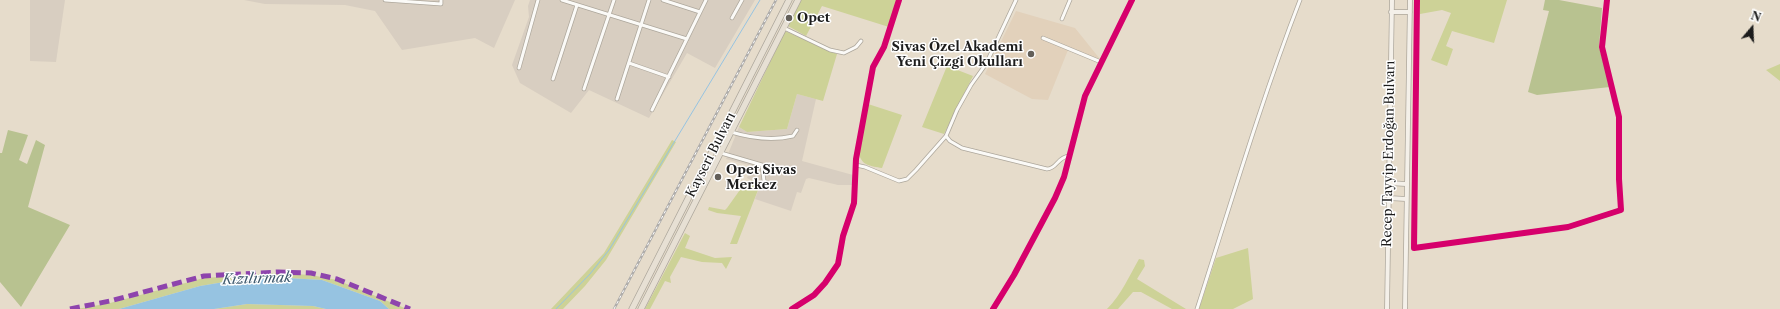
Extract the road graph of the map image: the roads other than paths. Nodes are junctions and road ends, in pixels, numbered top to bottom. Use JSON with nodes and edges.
{"nodes":[{"id":1,"x":385,"y":0,"type":"edge"},
{"id":2,"x":538,"y":0,"type":"edge"},
{"id":3,"x":562,"y":0,"type":"edge"},
{"id":4,"x":614,"y":0,"type":"edge"},
{"id":5,"x":649,"y":0,"type":"edge"},
{"id":6,"x":663,"y":0,"type":"edge"},
{"id":7,"x":706,"y":0,"type":"edge"},
{"id":8,"x":742,"y":0,"type":"edge"},
{"id":9,"x":789,"y":0,"type":"edge"},
{"id":10,"x":798,"y":0,"type":"edge"},
{"id":11,"x":899,"y":0,"type":"edge"},
{"id":12,"x":1016,"y":0,"type":"edge"},
{"id":13,"x":1070,"y":0,"type":"edge"},
{"id":14,"x":1132,"y":0,"type":"edge"},
{"id":15,"x":1300,"y":0,"type":"edge"},
{"id":16,"x":1392,"y":0,"type":"edge"},
{"id":17,"x":1607,"y":0,"type":"edge"},
{"id":18,"x":411,"y":1,"type":"edge"},
{"id":19,"x":441,"y":2,"type":"edge"},
{"id":20,"x":1410,"y":2,"type":"edge"},
{"id":21,"x":1417,"y":2,"type":"edge"},
{"id":22,"x":577,"y":5,"type":"junction"},
{"id":23,"x":700,"y":12,"type":"junction"},
{"id":24,"x":1391,"y":12,"type":"junction"},
{"id":25,"x":1410,"y":12,"type":"junction"},
{"id":26,"x":610,"y":15,"type":"junction"},
{"id":27,"x":732,"y":18,"type":"dead end"},
{"id":28,"x":1062,"y":19,"type":"dead end"},
{"id":29,"x":641,"y":26,"type":"junction"},
{"id":30,"x":784,"y":28,"type":"junction"},
{"id":31,"x":1043,"y":38,"type":"dead end"},
{"id":32,"x":687,"y":39,"type":"junction"},
{"id":33,"x":861,"y":41,"type":"dead end"},
{"id":34,"x":1101,"y":62,"type":"junction"},
{"id":35,"x":629,"y":63,"type":"junction"},
{"id":36,"x":519,"y":68,"type":"dead end"},
{"id":37,"x":668,"y":76,"type":"junction"},
{"id":38,"x":553,"y":79,"type":"dead end"},
{"id":39,"x":584,"y":89,"type":"dead end"},
{"id":40,"x":617,"y":99,"type":"dead end"},
{"id":41,"x":652,"y":110,"type":"dead end"},
{"id":42,"x":796,"y":130,"type":"dead end"},
{"id":43,"x":731,"y":132,"type":"junction"},
{"id":44,"x":946,"y":136,"type":"junction"},
{"id":45,"x":721,"y":153,"type":"junction"},
{"id":46,"x":1069,"y":156,"type":"junction"},
{"id":47,"x":856,"y":165,"type":"junction"},
{"id":48,"x":1389,"y":183,"type":"junction"},
{"id":49,"x":1406,"y":184,"type":"junction"},
{"id":50,"x":771,"y":185,"type":"dead end"},
{"id":51,"x":1406,"y":193,"type":"junction"},
{"id":52,"x":1415,"y":193,"type":"junction"},
{"id":53,"x":1389,"y":198,"type":"junction"},
{"id":54,"x":1406,"y":199,"type":"junction"},
{"id":55,"x":632,"y":309,"type":"edge"},
{"id":56,"x":641,"y":309,"type":"edge"},
{"id":57,"x":792,"y":309,"type":"edge"},
{"id":58,"x":993,"y":309,"type":"edge"},
{"id":59,"x":1197,"y":309,"type":"edge"},
{"id":60,"x":1388,"y":309,"type":"edge"},
{"id":61,"x":1405,"y":309,"type":"edge"}],
"edges":[{"from":1,"to":18,"type":"street"},
{"from":2,"to":36,"type":"street"},
{"from":3,"to":22,"type":"street"},
{"from":4,"to":26,"type":"street"},
{"from":5,"to":29,"type":"street"},
{"from":6,"to":23,"type":"street"},
{"from":7,"to":23,"type":"street"},
{"from":8,"to":27,"type":"street"},
{"from":9,"to":55,"type":"highway","name":"Kayseri Bulvarı"},
{"from":10,"to":30,"type":"highway","name":"Kayseri Bulvarı"},
{"from":11,"to":47,"type":"street"},
{"from":12,"to":44,"type":"street"},
{"from":13,"to":28,"type":"street"},
{"from":14,"to":34,"type":"street"},
{"from":15,"to":59,"type":"street"},
{"from":16,"to":24,"type":"street","name":"Recep Tayyip Erdoğan Bulvarı"},
{"from":17,"to":52,"type":"street"},
{"from":18,"to":19,"type":"street"},
{"from":20,"to":21,"type":"street"},
{"from":20,"to":25,"type":"street","name":"Recep Tayyip Erdoğan Bulvarı"},
{"from":21,"to":52,"type":"street"},
{"from":22,"to":26,"type":"street"},
{"from":22,"to":38,"type":"street"},
{"from":23,"to":32,"type":"street"},
{"from":24,"to":25,"type":"street"},
{"from":24,"to":48,"type":"street","name":"Recep Tayyip Erdoğan Bulvarı"},
{"from":25,"to":49,"type":"street","name":"Recep Tayyip Erdoğan Bulvarı"},
{"from":26,"to":29,"type":"street"},
{"from":26,"to":39,"type":"street"},
{"from":29,"to":32,"type":"street"},
{"from":29,"to":35,"type":"street"},
{"from":30,"to":33,"type":"street"},
{"from":30,"to":43,"type":"highway","name":"Kayseri Bulvarı"},
{"from":31,"to":34,"type":"street"},
{"from":32,"to":37,"type":"street"},
{"from":34,"to":46,"type":"street"},
{"from":35,"to":37,"type":"street"},
{"from":35,"to":40,"type":"street"},
{"from":37,"to":41,"type":"street"},
{"from":42,"to":43,"type":"street"},
{"from":43,"to":45,"type":"highway","name":"Kayseri Bulvarı"},
{"from":44,"to":46,"type":"street"},
{"from":44,"to":47,"type":"street"},
{"from":45,"to":50,"type":"street"},
{"from":45,"to":56,"type":"highway","name":"Kayseri Bulvarı"},
{"from":46,"to":58,"type":"street"},
{"from":47,"to":57,"type":"street"},
{"from":48,"to":49,"type":"street"},
{"from":48,"to":53,"type":"street","name":"Recep Tayyip Erdoğan Bulvarı"},
{"from":49,"to":51,"type":"street","name":"Recep Tayyip Erdoğan Bulvarı"},
{"from":51,"to":52,"type":"street"},
{"from":51,"to":54,"type":"street","name":"Recep Tayyip Erdoğan Bulvarı"},
{"from":53,"to":54,"type":"street"},
{"from":53,"to":60,"type":"street","name":"Recep Tayyip Erdoğan Bulvarı"},
{"from":54,"to":61,"type":"street","name":"Recep Tayyip Erdoğan Bulvarı"}]}
